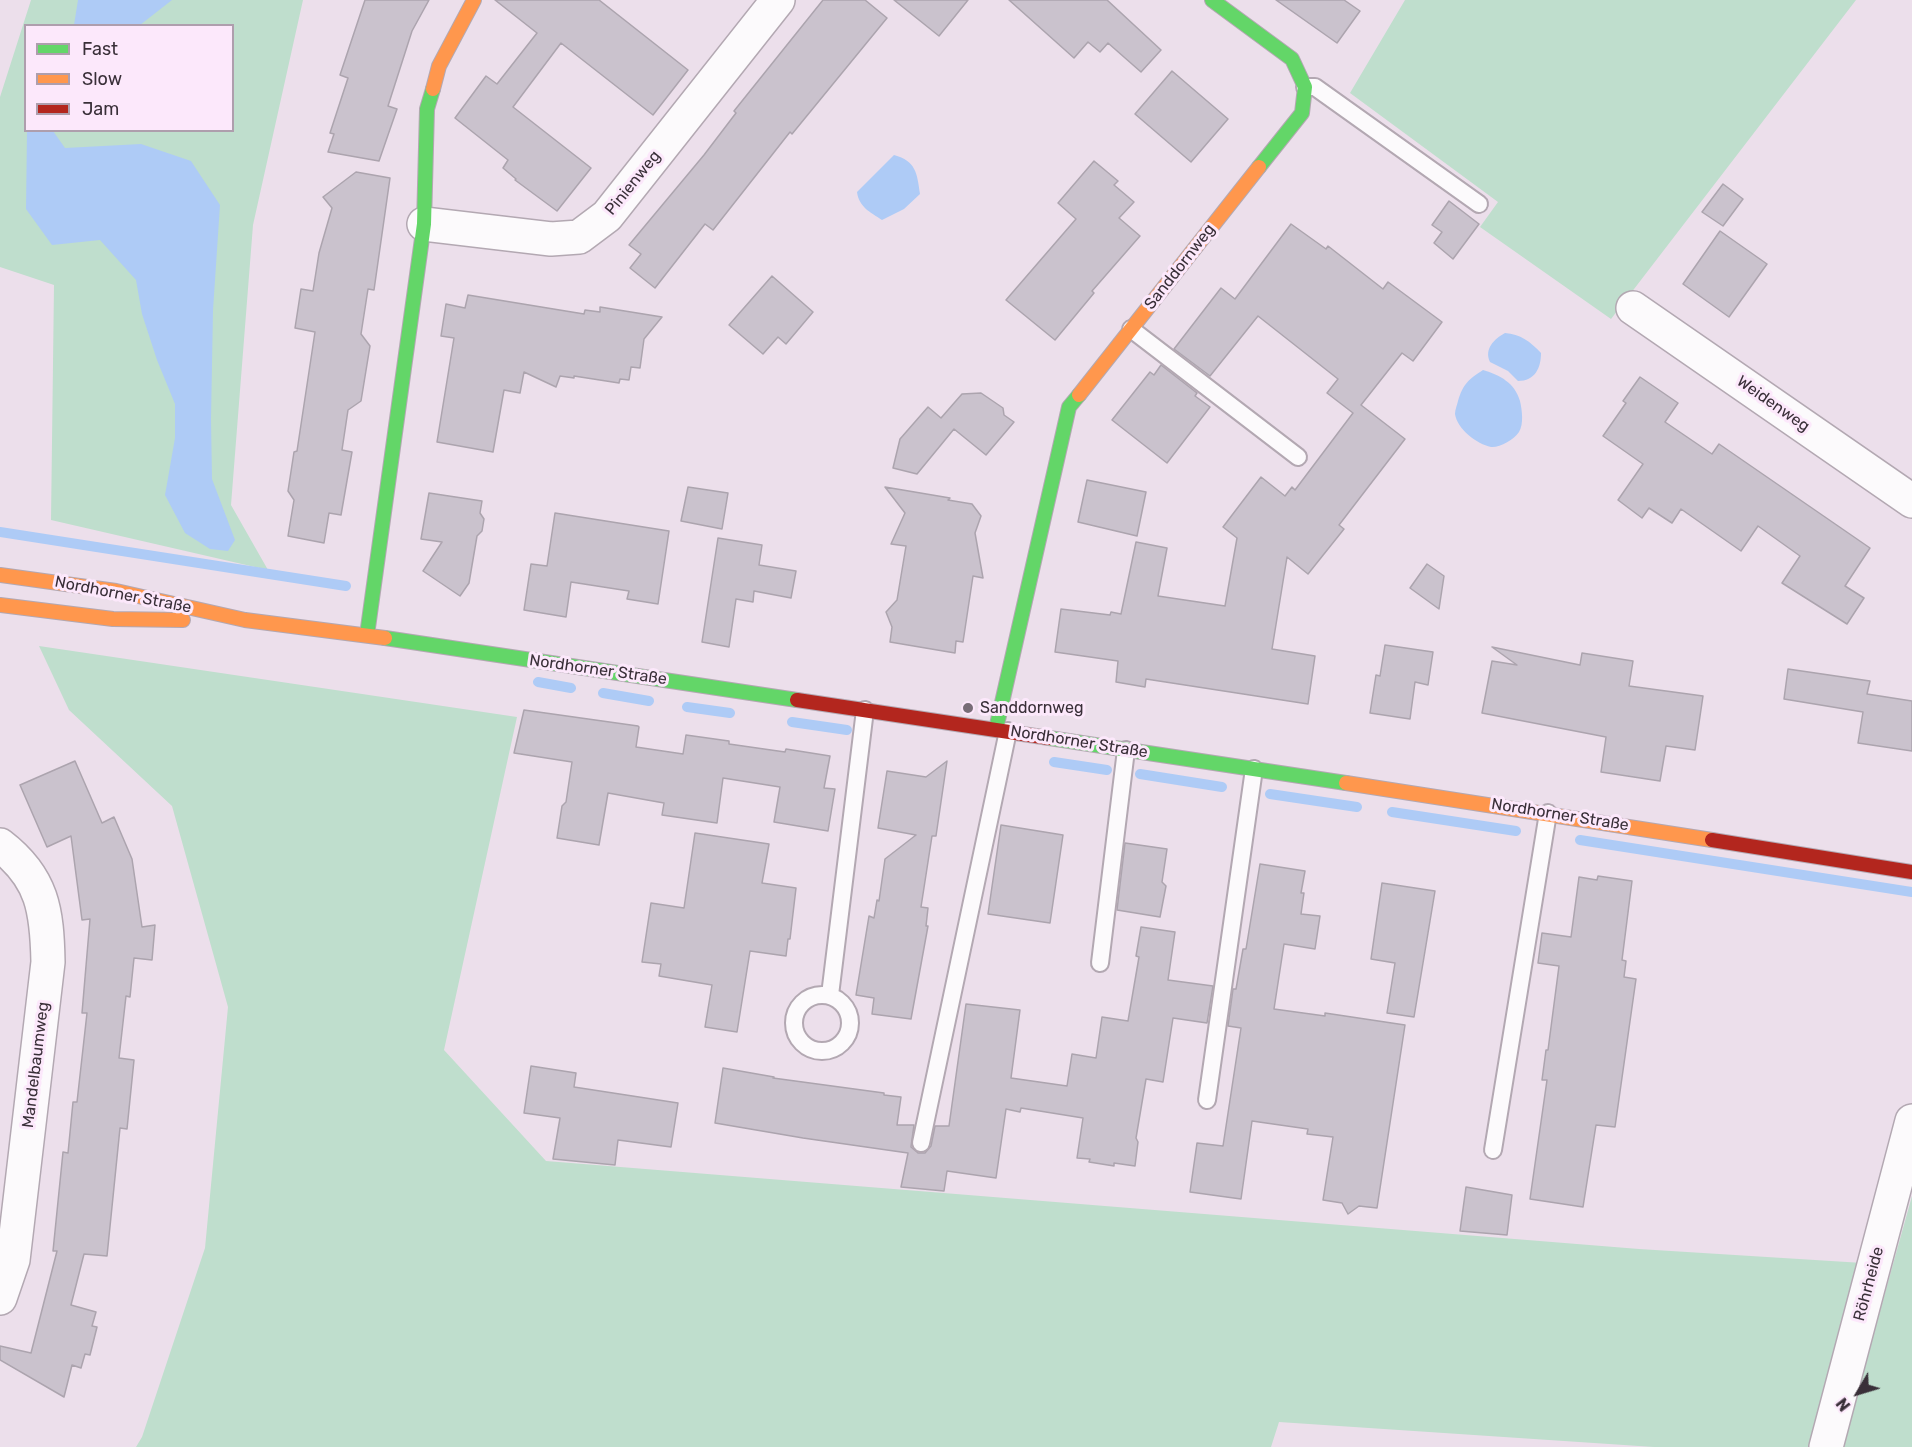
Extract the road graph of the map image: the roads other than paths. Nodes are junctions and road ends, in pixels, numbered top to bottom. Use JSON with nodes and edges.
{"nodes":[{"id":1,"x":474,"y":0,"type":"edge"},
{"id":2,"x":778,"y":0,"type":"edge"},
{"id":3,"x":1212,"y":0,"type":"edge"},
{"id":4,"x":1305,"y":87,"type":"junction"},
{"id":5,"x":1479,"y":204,"type":"dead end"},
{"id":6,"x":423,"y":224,"type":"junction"},
{"id":7,"x":1633,"y":308,"type":"dead end"},
{"id":8,"x":1131,"y":329,"type":"junction"},
{"id":9,"x":1298,"y":457,"type":"dead end"},
{"id":10,"x":1912,"y":501,"type":"edge"},
{"id":11,"x":0,"y":574,"type":"edge"},
{"id":12,"x":0,"y":605,"type":"edge"},
{"id":13,"x":245,"y":620,"type":"junction"},
{"id":14,"x":367,"y":635,"type":"junction"},
{"id":15,"x":865,"y":710,"type":"junction"},
{"id":16,"x":1002,"y":730,"type":"junction"},
{"id":17,"x":1126,"y":750,"type":"junction"},
{"id":18,"x":1254,"y":769,"type":"junction"},
{"id":19,"x":1548,"y":813,"type":"junction"},
{"id":20,"x":0,"y":845,"type":"edge"},
{"id":21,"x":1912,"y":872,"type":"edge"},
{"id":22,"x":1100,"y":963,"type":"dead end"},
{"id":23,"x":830,"y":995,"type":"dead end"},
{"id":24,"x":1207,"y":1100,"type":"dead end"},
{"id":25,"x":1912,"y":1121,"type":"edge"},
{"id":26,"x":921,"y":1143,"type":"dead end"},
{"id":27,"x":1493,"y":1150,"type":"dead end"},
{"id":28,"x":0,"y":1299,"type":"edge"},
{"id":29,"x":1826,"y":1447,"type":"edge"}],
"edges":[{"from":1,"to":6,"type":"street"},
{"from":2,"to":6,"type":"street","name":"Pinienweg"},
{"from":3,"to":4,"type":"street"},
{"from":4,"to":5,"type":"lane"},
{"from":4,"to":8,"type":"street","name":"Sanddornweg"},
{"from":6,"to":14,"type":"street"},
{"from":7,"to":10,"type":"street","name":"Weidenweg"},
{"from":8,"to":9,"type":"lane"},
{"from":8,"to":16,"type":"street","name":"Sanddornweg"},
{"from":11,"to":13,"type":"street","name":"Nordhorner Straße"},
{"from":12,"to":13,"type":"street","name":"Nordhorner Straße"},
{"from":13,"to":14,"type":"street","name":"Nordhorner Straße"},
{"from":14,"to":15,"type":"street","name":"Nordhorner Straße"},
{"from":15,"to":16,"type":"street","name":"Nordhorner Straße"},
{"from":15,"to":23,"type":"lane"},
{"from":16,"to":17,"type":"street","name":"Nordhorner Straße"},
{"from":16,"to":26,"type":"lane"},
{"from":17,"to":18,"type":"street","name":"Nordhorner Straße"},
{"from":17,"to":22,"type":"lane"},
{"from":18,"to":19,"type":"street","name":"Nordhorner Straße"},
{"from":18,"to":24,"type":"lane"},
{"from":19,"to":21,"type":"street","name":"Nordhorner Straße"},
{"from":19,"to":27,"type":"lane"},
{"from":20,"to":28,"type":"street","name":"Mandelbaumweg"},
{"from":25,"to":29,"type":"street","name":"Röhrheide"}]}
